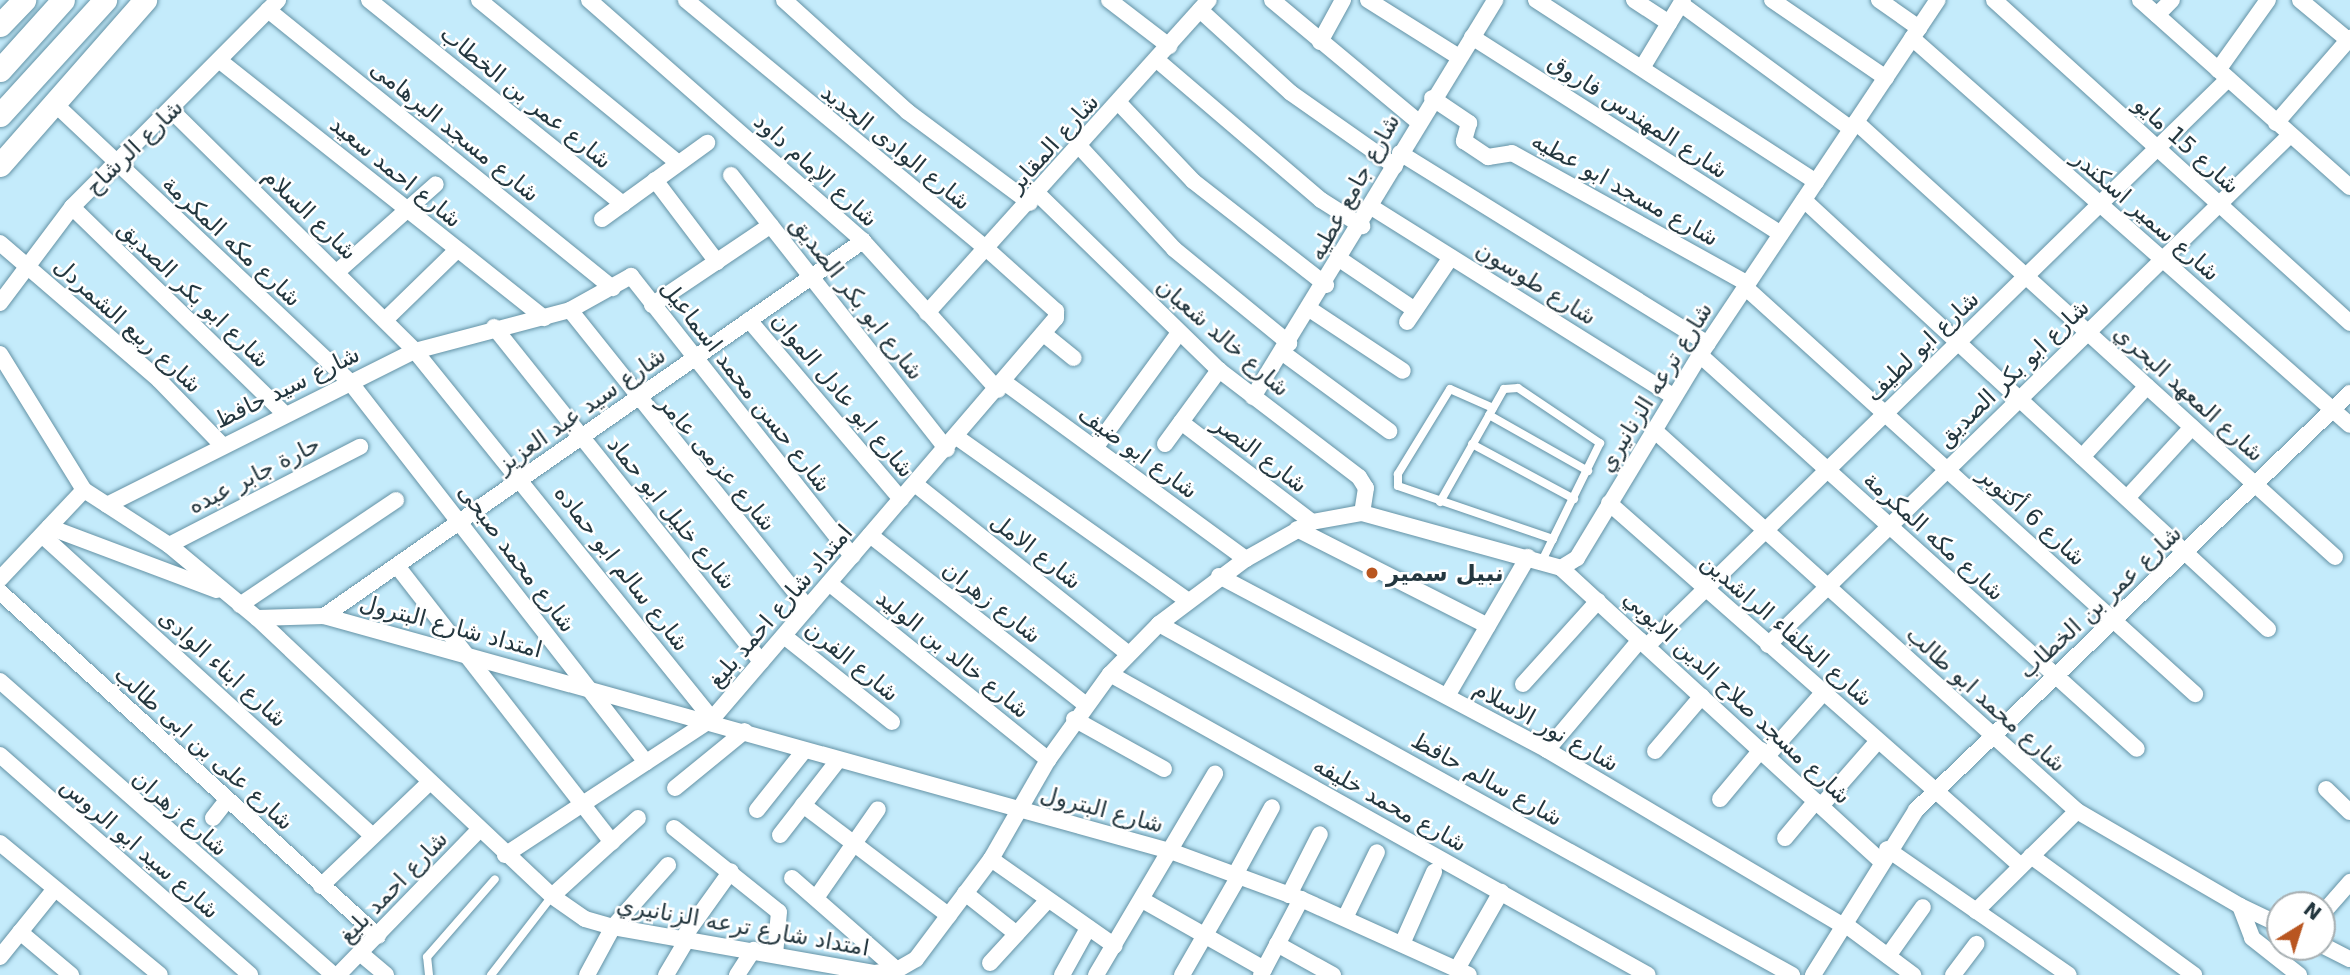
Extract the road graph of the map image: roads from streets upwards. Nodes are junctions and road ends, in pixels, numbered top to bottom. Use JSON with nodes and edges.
{"nodes":[{"id":1,"x":24,"y":0,"type":"edge"},
{"id":2,"x":63,"y":0,"type":"edge"},
{"id":3,"x":105,"y":0,"type":"edge"},
{"id":4,"x":145,"y":0,"type":"edge"},
{"id":5,"x":369,"y":0,"type":"edge"},
{"id":6,"x":479,"y":0,"type":"edge"},
{"id":7,"x":589,"y":0,"type":"edge"},
{"id":8,"x":686,"y":0,"type":"edge"},
{"id":9,"x":784,"y":0,"type":"edge"},
{"id":10,"x":1109,"y":0,"type":"edge"},
{"id":11,"x":1272,"y":0,"type":"edge"},
{"id":12,"x":1343,"y":0,"type":"edge"},
{"id":13,"x":1368,"y":0,"type":"edge"},
{"id":14,"x":1496,"y":0,"type":"edge"},
{"id":15,"x":1536,"y":0,"type":"edge"},
{"id":16,"x":1634,"y":0,"type":"edge"},
{"id":17,"x":1772,"y":0,"type":"edge"},
{"id":18,"x":1879,"y":0,"type":"edge"},
{"id":19,"x":1938,"y":0,"type":"edge"},
{"id":20,"x":1994,"y":0,"type":"edge"},
{"id":21,"x":2140,"y":0,"type":"edge"},
{"id":22,"x":2172,"y":0,"type":"edge"},
{"id":23,"x":2268,"y":0,"type":"edge"},
{"id":24,"x":2300,"y":0,"type":"edge"},
{"id":25,"x":1682,"y":2,"type":"edge"},
{"id":26,"x":273,"y":5,"type":"edge"},
{"id":27,"x":1204,"y":5,"type":"edge"},
{"id":28,"x":2157,"y":15,"type":"junction"},
{"id":29,"x":1669,"y":23,"type":"junction"},
{"id":30,"x":0,"y":25,"type":"edge"},
{"id":31,"x":1916,"y":33,"type":"junction"},
{"id":32,"x":1472,"y":37,"type":"junction"},
{"id":33,"x":2349,"y":39,"type":"edge"},
{"id":34,"x":1321,"y":42,"type":"junction"},
{"id":35,"x":1169,"y":46,"type":"junction"},
{"id":36,"x":1459,"y":57,"type":"junction"},
{"id":37,"x":1157,"y":60,"type":"junction"},
{"id":38,"x":220,"y":61,"type":"junction"},
{"id":39,"x":1642,"y":68,"type":"junction"},
{"id":40,"x":0,"y":70,"type":"edge"},
{"id":41,"x":2223,"y":75,"type":"junction"},
{"id":42,"x":1886,"y":78,"type":"junction"},
{"id":43,"x":1432,"y":98,"type":"junction"},
{"id":44,"x":54,"y":103,"type":"junction"},
{"id":45,"x":1119,"y":103,"type":"junction"},
{"id":46,"x":172,"y":111,"type":"junction"},
{"id":47,"x":0,"y":116,"type":"edge"},
{"id":48,"x":1417,"y":121,"type":"junction"},
{"id":49,"x":2276,"y":123,"type":"junction"},
{"id":50,"x":1854,"y":126,"type":"junction"},
{"id":51,"x":2290,"y":135,"type":"junction"},
{"id":52,"x":707,"y":143,"type":"dead end"},
{"id":53,"x":1080,"y":146,"type":"junction"},
{"id":54,"x":2157,"y":149,"type":"junction"},
{"id":55,"x":1397,"y":159,"type":"junction"},
{"id":56,"x":678,"y":163,"type":"junction"},
{"id":57,"x":0,"y":164,"type":"edge"},
{"id":58,"x":2350,"y":164,"type":"edge"},
{"id":59,"x":116,"y":165,"type":"junction"},
{"id":60,"x":731,"y":175,"type":"dead end"},
{"id":61,"x":655,"y":180,"type":"junction"},
{"id":62,"x":1816,"y":182,"type":"junction"},
{"id":63,"x":2344,"y":182,"type":"edge"},
{"id":64,"x":436,"y":184,"type":"dead end"},
{"id":65,"x":1034,"y":199,"type":"junction"},
{"id":66,"x":1804,"y":200,"type":"junction"},
{"id":67,"x":622,"y":204,"type":"junction"},
{"id":68,"x":2219,"y":204,"type":"junction"},
{"id":69,"x":2099,"y":205,"type":"junction"},
{"id":70,"x":72,"y":207,"type":"junction"},
{"id":71,"x":1373,"y":208,"type":"junction"},
{"id":72,"x":407,"y":210,"type":"junction"},
{"id":73,"x":602,"y":219,"type":"dead end"},
{"id":74,"x":771,"y":225,"type":"junction"},
{"id":75,"x":1362,"y":226,"type":"junction"},
{"id":76,"x":1781,"y":234,"type":"junction"},
{"id":77,"x":863,"y":241,"type":"junction"},
{"id":78,"x":0,"y":243,"type":"edge"},
{"id":79,"x":457,"y":250,"type":"junction"},
{"id":80,"x":988,"y":250,"type":"junction"},
{"id":81,"x":1451,"y":257,"type":"junction"},
{"id":82,"x":2162,"y":259,"type":"junction"},
{"id":83,"x":1341,"y":260,"type":"junction"},
{"id":84,"x":717,"y":262,"type":"junction"},
{"id":85,"x":26,"y":263,"type":"junction"},
{"id":86,"x":337,"y":272,"type":"junction"},
{"id":87,"x":631,"y":276,"type":"joint"},
{"id":88,"x":811,"y":276,"type":"junction"},
{"id":89,"x":2026,"y":276,"type":"junction"},
{"id":90,"x":1326,"y":285,"type":"junction"},
{"id":91,"x":1746,"y":285,"type":"junction"},
{"id":92,"x":613,"y":288,"type":"junction"},
{"id":93,"x":0,"y":303,"type":"edge"},
{"id":94,"x":652,"y":305,"type":"junction"},
{"id":95,"x":570,"y":310,"type":"junction"},
{"id":96,"x":1311,"y":310,"type":"junction"},
{"id":97,"x":927,"y":313,"type":"junction"},
{"id":98,"x":544,"y":318,"type":"junction"},
{"id":99,"x":385,"y":320,"type":"junction"},
{"id":100,"x":749,"y":320,"type":"junction"},
{"id":101,"x":2350,"y":323,"type":"edge"},
{"id":102,"x":494,"y":327,"type":"junction"},
{"id":103,"x":2088,"y":332,"type":"junction"},
{"id":104,"x":1179,"y":333,"type":"junction"},
{"id":105,"x":1044,"y":334,"type":"junction"},
{"id":106,"x":1958,"y":342,"type":"junction"},
{"id":107,"x":1286,"y":348,"type":"junction"},
{"id":108,"x":1704,"y":350,"type":"junction"},
{"id":109,"x":415,"y":351,"type":"junction"},
{"id":110,"x":0,"y":354,"type":"edge"},
{"id":111,"x":1074,"y":358,"type":"dead end"},
{"id":112,"x":692,"y":359,"type":"junction"},
{"id":113,"x":1219,"y":370,"type":"junction"},
{"id":114,"x":1404,"y":371,"type":"dead end"},
{"id":115,"x":350,"y":382,"type":"junction"},
{"id":116,"x":1001,"y":386,"type":"junction"},
{"id":117,"x":2147,"y":386,"type":"junction"},
{"id":118,"x":2350,"y":393,"type":"edge"},
{"id":119,"x":1253,"y":397,"type":"junction"},
{"id":120,"x":1674,"y":397,"type":"junction"},
{"id":121,"x":635,"y":399,"type":"junction"},
{"id":122,"x":2019,"y":399,"type":"junction"},
{"id":123,"x":2332,"y":410,"type":"junction"},
{"id":124,"x":284,"y":413,"type":"junction"},
{"id":125,"x":1885,"y":414,"type":"junction"},
{"id":126,"x":1181,"y":422,"type":"junction"},
{"id":127,"x":2350,"y":425,"type":"edge"},
{"id":128,"x":2192,"y":427,"type":"junction"},
{"id":129,"x":1654,"y":430,"type":"junction"},
{"id":130,"x":1389,"y":431,"type":"dead end"},
{"id":131,"x":581,"y":437,"type":"junction"},
{"id":132,"x":220,"y":444,"type":"junction"},
{"id":133,"x":953,"y":444,"type":"junction"},
{"id":134,"x":1165,"y":444,"type":"dead end"},
{"id":135,"x":360,"y":447,"type":"dead end"},
{"id":136,"x":1095,"y":448,"type":"junction"},
{"id":137,"x":2082,"y":457,"type":"junction"},
{"id":138,"x":1827,"y":470,"type":"junction"},
{"id":139,"x":1947,"y":470,"type":"junction"},
{"id":140,"x":522,"y":478,"type":"junction"},
{"id":141,"x":2253,"y":482,"type":"junction"},
{"id":142,"x":915,"y":484,"type":"junction"},
{"id":143,"x":84,"y":490,"type":"junction"},
{"id":144,"x":2127,"y":498,"type":"junction"},
{"id":145,"x":901,"y":499,"type":"junction"},
{"id":146,"x":396,"y":500,"type":"dead end"},
{"id":147,"x":1609,"y":503,"type":"junction"},
{"id":148,"x":107,"y":505,"type":"junction"},
{"id":149,"x":1362,"y":513,"type":"junction"},
{"id":150,"x":461,"y":520,"type":"junction"},
{"id":151,"x":1305,"y":526,"type":"junction"},
{"id":152,"x":1889,"y":526,"type":"junction"},
{"id":153,"x":46,"y":531,"type":"junction"},
{"id":154,"x":1765,"y":531,"type":"junction"},
{"id":155,"x":870,"y":535,"type":"junction"},
{"id":156,"x":169,"y":545,"type":"junction"},
{"id":157,"x":2186,"y":553,"type":"junction"},
{"id":158,"x":852,"y":556,"type":"junction"},
{"id":159,"x":2335,"y":557,"type":"dead end"},
{"id":160,"x":1246,"y":559,"type":"junction"},
{"id":161,"x":1535,"y":559,"type":"junction"},
{"id":162,"x":397,"y":566,"type":"junction"},
{"id":163,"x":1561,"y":568,"type":"junction"},
{"id":164,"x":1219,"y":576,"type":"junction"},
{"id":165,"x":0,"y":579,"type":"edge"},
{"id":166,"x":829,"y":583,"type":"junction"},
{"id":167,"x":1827,"y":587,"type":"junction"},
{"id":168,"x":1705,"y":589,"type":"junction"},
{"id":169,"x":0,"y":592,"type":"edge"},
{"id":170,"x":234,"y":599,"type":"junction"},
{"id":171,"x":1187,"y":600,"type":"junction"},
{"id":172,"x":1598,"y":601,"type":"junction"},
{"id":173,"x":808,"y":608,"type":"junction"},
{"id":174,"x":324,"y":616,"type":"junction"},
{"id":175,"x":257,"y":618,"type":"junction"},
{"id":176,"x":2115,"y":621,"type":"junction"},
{"id":177,"x":1159,"y":624,"type":"junction"},
{"id":178,"x":1488,"y":626,"type":"junction"},
{"id":179,"x":2268,"y":629,"type":"dead end"},
{"id":180,"x":784,"y":636,"type":"junction"},
{"id":181,"x":1644,"y":643,"type":"junction"},
{"id":182,"x":1768,"y":645,"type":"junction"},
{"id":183,"x":458,"y":652,"type":"junction"},
{"id":184,"x":1129,"y":654,"type":"junction"},
{"id":185,"x":761,"y":662,"type":"junction"},
{"id":186,"x":1110,"y":674,"type":"junction"},
{"id":187,"x":2055,"y":675,"type":"junction"},
{"id":188,"x":0,"y":681,"type":"edge"},
{"id":189,"x":1523,"y":684,"type":"dead end"},
{"id":190,"x":585,"y":685,"type":"junction"},
{"id":191,"x":1823,"y":693,"type":"junction"},
{"id":192,"x":2195,"y":694,"type":"dead end"},
{"id":193,"x":1447,"y":696,"type":"junction"},
{"id":194,"x":1702,"y":696,"type":"junction"},
{"id":195,"x":1085,"y":705,"type":"junction"},
{"id":196,"x":712,"y":719,"type":"junction"},
{"id":197,"x":1074,"y":719,"type":"junction"},
{"id":198,"x":892,"y":722,"type":"dead end"},
{"id":199,"x":744,"y":731,"type":"junction"},
{"id":200,"x":1992,"y":736,"type":"junction"},
{"id":201,"x":1878,"y":741,"type":"junction"},
{"id":202,"x":1547,"y":750,"type":"junction"},
{"id":203,"x":2137,"y":750,"type":"dead end"},
{"id":204,"x":804,"y":751,"type":"junction"},
{"id":205,"x":1654,"y":751,"type":"dead end"},
{"id":206,"x":1764,"y":753,"type":"junction"},
{"id":207,"x":0,"y":755,"type":"edge"},
{"id":208,"x":1048,"y":760,"type":"junction"},
{"id":209,"x":646,"y":762,"type":"junction"},
{"id":210,"x":836,"y":763,"type":"junction"},
{"id":211,"x":1164,"y":769,"type":"dead end"},
{"id":212,"x":1215,"y":774,"type":"dead end"},
{"id":213,"x":430,"y":782,"type":"junction"},
{"id":214,"x":675,"y":788,"type":"dead end"},
{"id":215,"x":2326,"y":789,"type":"dead end"},
{"id":216,"x":1935,"y":792,"type":"junction"},
{"id":217,"x":1720,"y":799,"type":"dead end"},
{"id":218,"x":227,"y":800,"type":"junction"},
{"id":219,"x":1819,"y":803,"type":"junction"},
{"id":220,"x":803,"y":805,"type":"junction"},
{"id":221,"x":579,"y":807,"type":"junction"},
{"id":222,"x":1272,"y":807,"type":"dead end"},
{"id":223,"x":878,"y":809,"type":"dead end"},
{"id":224,"x":757,"y":810,"type":"dead end"},
{"id":225,"x":1020,"y":811,"type":"junction"},
{"id":226,"x":2077,"y":811,"type":"junction"},
{"id":227,"x":2350,"y":812,"type":"edge"},
{"id":228,"x":213,"y":818,"type":"dead end"},
{"id":229,"x":638,"y":818,"type":"dead end"},
{"id":230,"x":674,"y":828,"type":"dead end"},
{"id":231,"x":480,"y":830,"type":"junction"},
{"id":232,"x":1320,"y":834,"type":"dead end"},
{"id":233,"x":780,"y":835,"type":"dead end"},
{"id":234,"x":373,"y":836,"type":"junction"},
{"id":235,"x":1785,"y":838,"type":"dead end"},
{"id":236,"x":612,"y":842,"type":"junction"},
{"id":237,"x":0,"y":843,"type":"edge"},
{"id":238,"x":853,"y":843,"type":"junction"},
{"id":239,"x":1173,"y":852,"type":"junction"},
{"id":240,"x":1377,"y":852,"type":"dead end"},
{"id":241,"x":505,"y":855,"type":"junction"},
{"id":242,"x":1884,"y":855,"type":"junction"},
{"id":243,"x":990,"y":859,"type":"junction"},
{"id":244,"x":2026,"y":861,"type":"junction"},
{"id":245,"x":668,"y":865,"type":"dead end"},
{"id":246,"x":731,"y":871,"type":"junction"},
{"id":247,"x":1434,"y":872,"type":"dead end"},
{"id":248,"x":1237,"y":875,"type":"junction"},
{"id":249,"x":792,"y":878,"type":"dead end"},
{"id":250,"x":2350,"y":882,"type":"edge"},
{"id":251,"x":321,"y":886,"type":"junction"},
{"id":252,"x":54,"y":890,"type":"junction"},
{"id":253,"x":1500,"y":892,"type":"junction"},
{"id":254,"x":965,"y":893,"type":"junction"},
{"id":255,"x":552,"y":896,"type":"junction"},
{"id":256,"x":1295,"y":897,"type":"junction"},
{"id":257,"x":816,"y":898,"type":"junction"},
{"id":258,"x":2336,"y":898,"type":"edge"},
{"id":259,"x":1047,"y":901,"type":"junction"},
{"id":260,"x":1144,"y":901,"type":"junction"},
{"id":261,"x":2240,"y":905,"type":"junction"},
{"id":262,"x":1923,"y":907,"type":"dead end"},
{"id":263,"x":1976,"y":911,"type":"junction"},
{"id":264,"x":948,"y":916,"type":"junction"},
{"id":265,"x":1345,"y":918,"type":"junction"},
{"id":266,"x":2266,"y":918,"type":"edge"},
{"id":267,"x":1846,"y":926,"type":"junction"},
{"id":268,"x":613,"y":927,"type":"junction"},
{"id":269,"x":1088,"y":928,"type":"junction"},
{"id":270,"x":20,"y":932,"type":"junction"},
{"id":271,"x":1017,"y":934,"type":"junction"},
{"id":272,"x":378,"y":936,"type":"junction"},
{"id":273,"x":1204,"y":937,"type":"junction"},
{"id":274,"x":685,"y":938,"type":"junction"},
{"id":275,"x":1277,"y":944,"type":"junction"},
{"id":276,"x":1402,"y":944,"type":"junction"},
{"id":277,"x":1976,"y":944,"type":"dead end"},
{"id":278,"x":1115,"y":946,"type":"junction"},
{"id":279,"x":2,"y":949,"type":"edge"},
{"id":280,"x":752,"y":950,"type":"junction"},
{"id":281,"x":360,"y":953,"type":"junction"},
{"id":282,"x":775,"y":954,"type":"junction"},
{"id":283,"x":1888,"y":957,"type":"junction"},
{"id":284,"x":990,"y":963,"type":"dead end"},
{"id":285,"x":815,"y":969,"type":"edge"},
{"id":286,"x":897,"y":970,"type":"junction"},
{"id":287,"x":1263,"y":972,"type":"edge"},
{"id":288,"x":1463,"y":972,"type":"edge"},
{"id":289,"x":876,"y":974,"type":"edge"},
{"id":290,"x":71,"y":975,"type":"edge"},
{"id":291,"x":160,"y":975,"type":"edge"},
{"id":292,"x":250,"y":975,"type":"edge"},
{"id":293,"x":335,"y":975,"type":"edge"},
{"id":294,"x":386,"y":975,"type":"edge"},
{"id":295,"x":587,"y":975,"type":"edge"},
{"id":296,"x":666,"y":975,"type":"edge"},
{"id":297,"x":737,"y":975,"type":"edge"},
{"id":298,"x":1062,"y":975,"type":"edge"},
{"id":299,"x":1096,"y":975,"type":"edge"},
{"id":300,"x":1182,"y":975,"type":"edge"},
{"id":301,"x":1333,"y":975,"type":"edge"},
{"id":302,"x":1648,"y":975,"type":"edge"},
{"id":303,"x":1792,"y":975,"type":"edge"},
{"id":304,"x":1813,"y":975,"type":"edge"},
{"id":305,"x":1913,"y":975,"type":"edge"},
{"id":306,"x":1952,"y":975,"type":"edge"},
{"id":307,"x":2068,"y":975,"type":"edge"},
{"id":308,"x":2194,"y":975,"type":"edge"},
{"id":309,"x":2299,"y":975,"type":"edge"}],
"edges":[{"from":1,"to":30,"type":"street"},
{"from":2,"to":40,"type":"street"},
{"from":3,"to":47,"type":"street"},
{"from":4,"to":44,"type":"street"},
{"from":5,"to":67,"type":"street","name":"شارع عمر بن الخطاب"},
{"from":6,"to":56,"type":"street"},
{"from":7,"to":77,"type":"street","name":"شارع الإمام داود"},
{"from":8,"to":80,"type":"street","name":"شارع الوادى الجديد"},
{"from":9,"to":65,"type":"street","name":"شارع خالد شعبان"},
{"from":10,"to":35,"type":"street"},
{"from":11,"to":34,"type":"street"},
{"from":12,"to":34,"type":"street"},
{"from":13,"to":36,"type":"street"},
{"from":14,"to":32,"type":"street","name":"شارع جامع عطيه"},
{"from":15,"to":39,"type":"street"},
{"from":16,"to":29,"type":"street"},
{"from":17,"to":42,"type":"street"},
{"from":18,"to":31,"type":"street","name":"شارع سمير اسكندر"},
{"from":19,"to":31,"type":"street","name":"شارع ترعه الزنانيري"},
{"from":20,"to":54,"type":"street","name":"شارع 15 مايو"},
{"from":21,"to":28,"type":"street"},
{"from":22,"to":28,"type":"street"},
{"from":23,"to":41,"type":"street","name":"شارع ابو لطيف"},
{"from":24,"to":33,"type":"street"},
{"from":25,"to":29,"type":"street"},
{"from":25,"to":50,"type":"street","name":"شارع المعهد البحري"},
{"from":26,"to":38,"type":"street","name":"شارع الرشاح"},
{"from":26,"to":92,"type":"street","name":"شارع مسجد البرهامى"},
{"from":27,"to":35,"type":"street","name":"شارع المقابر"},
{"from":27,"to":55,"type":"street"},
{"from":28,"to":41,"type":"street"},
{"from":29,"to":39,"type":"street"},
{"from":31,"to":42,"type":"street","name":"شارع ترعه الزنانيري"},
{"from":31,"to":69,"type":"street","name":"شارع سمير اسكندر"},
{"from":32,"to":36,"type":"street","name":"شارع جامع عطيه"},
{"from":32,"to":76,"type":"street","name":"شارع المهندس فاروق"},
{"from":33,"to":49,"type":"street"},
{"from":34,"to":48,"type":"street"},
{"from":35,"to":37,"type":"street","name":"شارع المقابر"},
{"from":36,"to":43,"type":"street","name":"شارع جامع عطيه"},
{"from":37,"to":45,"type":"street","name":"شارع المقابر"},
{"from":37,"to":75,"type":"street"},
{"from":38,"to":46,"type":"street","name":"شارع الرشاح"},
{"from":38,"to":72,"type":"street","name":"شارع احمد سعيد"},
{"from":39,"to":62,"type":"street"},
{"from":41,"to":49,"type":"street"},
{"from":41,"to":54,"type":"street","name":"شارع ابو لطيف"},
{"from":42,"to":50,"type":"street","name":"شارع ترعه الزنانيري"},
{"from":43,"to":48,"type":"street","name":"شارع جامع عطيه"},
{"from":43,"to":91,"type":"street","name":"شارع مسجد ابو عطيه"},
{"from":44,"to":57,"type":"street"},
{"from":44,"to":59,"type":"street","name":"شارع مكه المكرمة"},
{"from":45,"to":53,"type":"street","name":"شارع المقابر"},
{"from":45,"to":90,"type":"street"},
{"from":46,"to":59,"type":"street","name":"شارع الرشاح"},
{"from":46,"to":86,"type":"street","name":"شارع السلام"},
{"from":48,"to":55,"type":"street","name":"شارع جامع عطيه"},
{"from":49,"to":51,"type":"street"},
{"from":50,"to":62,"type":"street","name":"شارع ترعه الزنانيري"},
{"from":50,"to":89,"type":"street","name":"شارع المعهد البحري"},
{"from":51,"to":63,"type":"street"},
{"from":51,"to":68,"type":"street","name":"شارع ابو بكر الصديق"},
{"from":52,"to":56,"type":"street"},
{"from":53,"to":65,"type":"street","name":"شارع المقابر"},
{"from":53,"to":107,"type":"street"},
{"from":54,"to":68,"type":"street","name":"شارع 15 مايو"},
{"from":54,"to":69,"type":"street","name":"شارع ابو لطيف"},
{"from":55,"to":71,"type":"street","name":"شارع جامع عطيه"},
{"from":55,"to":108,"type":"street"},
{"from":56,"to":61,"type":"street"},
{"from":58,"to":63,"type":"street"},
{"from":59,"to":70,"type":"street","name":"شارع الرشاح"},
{"from":59,"to":115,"type":"street","name":"شارع مكه المكرمة"},
{"from":60,"to":74,"type":"street","name":"شارع ابو بكر الصديق"},
{"from":61,"to":67,"type":"street"},
{"from":61,"to":84,"type":"street"},
{"from":62,"to":66,"type":"street","name":"شارع ترعه الزنانيري"},
{"from":64,"to":72,"type":"street"},
{"from":65,"to":80,"type":"street","name":"شارع المقابر"},
{"from":65,"to":104,"type":"street","name":"شارع خالد شعبان"},
{"from":66,"to":76,"type":"street","name":"شارع ترعه الزنانيري"},
{"from":66,"to":106,"type":"street"},
{"from":67,"to":73,"type":"street"},
{"from":68,"to":82,"type":"street","name":"شارع ابو بكر الصديق"},
{"from":68,"to":101,"type":"street","name":"شارع 15 مايو"},
{"from":69,"to":82,"type":"street","name":"شارع سمير اسكندر"},
{"from":69,"to":89,"type":"street","name":"شارع ابو لطيف"},
{"from":70,"to":85,"type":"street","name":"شارع الرشاح"},
{"from":70,"to":124,"type":"street","name":"شارع ابو بكر الصديق"},
{"from":71,"to":75,"type":"street","name":"شارع جامع عطيه"},
{"from":71,"to":81,"type":"street","name":"شارع طوسون"},
{"from":72,"to":79,"type":"street","name":"شارع احمد سعيد"},
{"from":72,"to":86,"type":"street"},
{"from":74,"to":84,"type":"street"},
{"from":74,"to":88,"type":"street","name":"شارع ابو بكر الصديق"},
{"from":75,"to":83,"type":"street","name":"شارع جامع عطيه"},
{"from":76,"to":91,"type":"street","name":"شارع ترعه الزنانيري"},
{"from":77,"to":88,"type":"street","name":"شارع سيد عبد العزيز"},
{"from":77,"to":97,"type":"street","name":"شارع الإمام داود"},
{"from":78,"to":85,"type":"street","name":"شارع ربيع الشمردل"},
{"from":79,"to":98,"type":"street","name":"شارع احمد سعيد"},
{"from":79,"to":99,"type":"street"},
{"from":80,"to":97,"type":"street","name":"شارع المقابر"},
{"from":80,"to":105,"type":"street","name":"شارع الوادى الجديد"},
{"from":81,"to":83,"type":"street"},
{"from":81,"to":120,"type":"street","name":"شارع طوسون"},
{"from":82,"to":103,"type":"street","name":"شارع ابو بكر الصديق"},
{"from":82,"to":123,"type":"street","name":"شارع سمير اسكندر"},
{"from":83,"to":90,"type":"street","name":"شارع جامع عطيه"},
{"from":84,"to":94,"type":"street"},
{"from":85,"to":93,"type":"street","name":"شارع الرشاح"},
{"from":85,"to":132,"type":"street","name":"شارع ربيع الشمردل"},
{"from":86,"to":99,"type":"street","name":"شارع السلام"},
{"from":87,"to":92,"type":"street","name":"شارع سيد حافظ"},
{"from":87,"to":94,"type":"street","name":"شارع حسن محمد اسماعيل"},
{"from":88,"to":100,"type":"street","name":"شارع سيد عبد العزيز"},
{"from":88,"to":133,"type":"street","name":"شارع ابو بكر الصديق"},
{"from":89,"to":103,"type":"street","name":"شارع المعهد البحري"},
{"from":89,"to":106,"type":"street","name":"شارع ابو لطيف"},
{"from":90,"to":96,"type":"street","name":"شارع جامع عطيه"},
{"from":91,"to":108,"type":"street","name":"شارع ترعه الزنانيري"},
{"from":91,"to":125,"type":"street","name":"شارع 6 أكتوبر"},
{"from":92,"to":95,"type":"street","name":"شارع سيد حافظ"},
{"from":94,"to":112,"type":"street","name":"شارع حسن محمد اسماعيل"},
{"from":95,"to":98,"type":"street","name":"شارع سيد حافظ"},
{"from":95,"to":121,"type":"street","name":"شارع عزمى عامر"},
{"from":96,"to":107,"type":"street","name":"شارع جامع عطيه"},
{"from":96,"to":114,"type":"street"},
{"from":97,"to":116,"type":"street","name":"شارع الإمام داود"},
{"from":98,"to":102,"type":"street","name":"شارع سيد حافظ"},
{"from":99,"to":109,"type":"street","name":"شارع السلام"},
{"from":100,"to":112,"type":"street","name":"شارع سيد عبد العزيز"},
{"from":100,"to":145,"type":"street","name":"شارع ابو عادل الموان"},
{"from":102,"to":109,"type":"street","name":"شارع سيد حافظ"},
{"from":102,"to":131,"type":"street","name":"شارع خليل ابو حماد"},
{"from":103,"to":117,"type":"street","name":"شارع المعهد البحري"},
{"from":103,"to":122,"type":"street","name":"شارع ابو بكر الصديق"},
{"from":104,"to":113,"type":"street","name":"شارع خالد شعبان"},
{"from":104,"to":136,"type":"street"},
{"from":105,"to":111,"type":"street"},
{"from":105,"to":116,"type":"street","name":"امتداد شارع احمد بليغ"},
{"from":106,"to":122,"type":"street"},
{"from":106,"to":125,"type":"street","name":"شارع ابو لطيف"},
{"from":107,"to":119,"type":"street","name":"شارع جامع عطيه"},
{"from":107,"to":130,"type":"street"},
{"from":108,"to":120,"type":"street","name":"شارع ترعه الزنانيري"},
{"from":108,"to":138,"type":"street","name":"شارع مكه المكرمة"},
{"from":109,"to":115,"type":"street","name":"شارع سيد حافظ"},
{"from":109,"to":140,"type":"street","name":"شارع سالم ابو حماده"},
{"from":110,"to":143,"type":"street","name":"امتداد شارع ترعه الزنانيري"},
{"from":112,"to":121,"type":"street","name":"شارع سيد عبد العزيز"},
{"from":112,"to":158,"type":"street","name":"شارع حسن محمد اسماعيل"},
{"from":113,"to":119,"type":"street","name":"شارع خالد شعبان"},
{"from":113,"to":126,"type":"street"},
{"from":115,"to":124,"type":"street","name":"شارع سيد حافظ"},
{"from":115,"to":150,"type":"street","name":"شارع محمد صبحى"},
{"from":116,"to":133,"type":"street","name":"امتداد شارع احمد بليغ"},
{"from":116,"to":136,"type":"street","name":"شارع ابو ضيف"},
{"from":117,"to":128,"type":"street","name":"شارع المعهد البحري"},
{"from":117,"to":137,"type":"street"},
{"from":118,"to":123,"type":"street","name":"شارع عمر بن الخطاب"},
{"from":119,"to":149,"type":"street","name":"شارع خالد شعبان"},
{"from":120,"to":129,"type":"street","name":"شارع ترعه الزنانيري"},
{"from":121,"to":131,"type":"street","name":"شارع سيد عبد العزيز"},
{"from":121,"to":173,"type":"street","name":"شارع عزمى عامر"},
{"from":122,"to":137,"type":"street"},
{"from":122,"to":139,"type":"street","name":"شارع ابو بكر الصديق"},
{"from":123,"to":127,"type":"street","name":"شارع سمير اسكندر"},
{"from":123,"to":141,"type":"street","name":"شارع عمر بن الخطاب"},
{"from":124,"to":132,"type":"street","name":"شارع سيد حافظ"},
{"from":125,"to":138,"type":"street","name":"شارع ابو لطيف"},
{"from":125,"to":139,"type":"street","name":"شارع 6 أكتوبر"},
{"from":126,"to":134,"type":"street"},
{"from":126,"to":151,"type":"street","name":"شارع النصر"},
{"from":128,"to":141,"type":"street","name":"شارع المعهد البحري"},
{"from":128,"to":144,"type":"street"},
{"from":129,"to":147,"type":"street","name":"شارع ترعه الزنانيري"},
{"from":129,"to":154,"type":"street","name":"شارع محمد ابو طالب"},
{"from":131,"to":140,"type":"street","name":"شارع سيد عبد العزيز"},
{"from":131,"to":185,"type":"street","name":"شارع خليل ابو حماد"},
{"from":132,"to":148,"type":"street","name":"شارع سيد حافظ"},
{"from":133,"to":142,"type":"street","name":"امتداد شارع احمد بليغ"},
{"from":133,"to":171,"type":"street","name":"شارع ابو بكر الصديق"},
{"from":135,"to":156,"type":"street","name":"حارة جابر عبده"},
{"from":136,"to":160,"type":"street","name":"شارع ابو ضيف"},
{"from":137,"to":144,"type":"street"},
{"from":138,"to":152,"type":"street","name":"شارع مكه المكرمة"},
{"from":138,"to":154,"type":"street","name":"شارع ابو لطيف"},
{"from":139,"to":152,"type":"street","name":"شارع ابو بكر الصديق"},
{"from":139,"to":176,"type":"street","name":"شارع 6 أكتوبر"},
{"from":140,"to":150,"type":"street","name":"شارع سيد عبد العزيز"},
{"from":140,"to":196,"type":"street","name":"شارع سالم ابو حماده"},
{"from":141,"to":157,"type":"street","name":"شارع عمر بن الخطاب"},
{"from":141,"to":159,"type":"street","name":"شارع المعهد البحري"},
{"from":142,"to":145,"type":"street","name":"امتداد شارع احمد بليغ"},
{"from":142,"to":184,"type":"street","name":"شارع الامل"},
{"from":143,"to":148,"type":"street","name":"امتداد شارع ترعه الزنانيري"},
{"from":143,"to":153,"type":"street"},
{"from":144,"to":157,"type":"street"},
{"from":145,"to":155,"type":"street","name":"امتداد شارع احمد بليغ"},
{"from":146,"to":170,"type":"street"},
{"from":147,"to":163,"type":"street","name":"شارع ترعه الزنانيري"},
{"from":147,"to":168,"type":"street","name":"شارع الخلفاء الراشدين"},
{"from":148,"to":156,"type":"street","name":"امتداد شارع ترعه الزنانيري"},
{"from":149,"to":151,"type":"street"},
{"from":149,"to":161,"type":"street"},
{"from":150,"to":162,"type":"street","name":"شارع سيد عبد العزيز"},
{"from":150,"to":190,"type":"street","name":"شارع محمد صبحى"},
{"from":151,"to":160,"type":"street","name":"امتداد شارع ترعه الزنانيري"},
{"from":151,"to":178,"type":"street","name":"شارع النصر"},
{"from":152,"to":167,"type":"street","name":"شارع ابو بكر الصديق"},
{"from":152,"to":187,"type":"street","name":"شارع مكه المكرمة"},
{"from":153,"to":165,"type":"street"},
{"from":153,"to":170,"type":"street","name":"امتداد شارع ترعه الزنانيري"},
{"from":153,"to":234,"type":"street","name":"شارع ابناء الوادى"},
{"from":154,"to":167,"type":"street","name":"شارع محمد ابو طالب"},
{"from":154,"to":168,"type":"street","name":"شارع ابو لطيف"},
{"from":155,"to":158,"type":"street","name":"امتداد شارع احمد بليغ"},
{"from":155,"to":195,"type":"street","name":"شارع زهران"},
{"from":156,"to":170,"type":"street","name":"امتداد شارع ترعه الزنانيري"},
{"from":157,"to":176,"type":"street","name":"شارع عمر بن الخطاب"},
{"from":157,"to":179,"type":"street"},
{"from":158,"to":166,"type":"street","name":"امتداد شارع احمد بليغ"},
{"from":160,"to":164,"type":"street","name":"امتداد شارع ترعه الزنانيري"},
{"from":161,"to":163,"type":"street"},
{"from":161,"to":178,"type":"street"},
{"from":162,"to":174,"type":"street","name":"شارع سيد عبد العزيز"},
{"from":162,"to":183,"type":"street"},
{"from":163,"to":172,"type":"street","name":"شارع مسجد صلاح الدين الايوبي"},
{"from":164,"to":171,"type":"street","name":"امتداد شارع ترعه الزنانيري"},
{"from":164,"to":193,"type":"street","name":"شارع نور الاسلام"},
{"from":166,"to":173,"type":"street","name":"امتداد شارع احمد بليغ"},
{"from":166,"to":208,"type":"street","name":"شارع خالد بن الوليد"},
{"from":167,"to":182,"type":"street","name":"شارع ابو بكر الصديق"},
{"from":167,"to":200,"type":"street","name":"شارع محمد ابو طالب"},
{"from":168,"to":181,"type":"street","name":"شارع ابو لطيف"},
{"from":168,"to":182,"type":"street","name":"شارع الخلفاء الراشدين"},
{"from":169,"to":218,"type":"street","name":"شارع على بن ابى طالب"},
{"from":170,"to":175,"type":"street","name":"امتداد شارع ترعه الزنانيري"},
{"from":171,"to":177,"type":"street","name":"امتداد شارع ترعه الزنانيري"},
{"from":172,"to":181,"type":"street","name":"شارع مسجد صلاح الدين الايوبي"},
{"from":172,"to":189,"type":"street"},
{"from":173,"to":180,"type":"street","name":"امتداد شارع احمد بليغ"},
{"from":174,"to":175,"type":"street","name":"امتداد شارع البترول"},
{"from":174,"to":183,"type":"street","name":"امتداد شارع البترول"},
{"from":175,"to":213,"type":"street","name":"امتداد شارع ترعه الزنانيري"},
{"from":176,"to":187,"type":"street","name":"شارع عمر بن الخطاب"},
{"from":176,"to":192,"type":"street","name":"شارع 6 أكتوبر"},
{"from":177,"to":184,"type":"street","name":"امتداد شارع ترعه الزنانيري"},
{"from":177,"to":303,"type":"street","name":"شارع سالم حافظ"},
{"from":178,"to":193,"type":"street"},
{"from":180,"to":185,"type":"street","name":"امتداد شارع احمد بليغ"},
{"from":180,"to":198,"type":"street","name":"شارع الفرن"},
{"from":181,"to":194,"type":"street","name":"شارع مسجد صلاح الدين الايوبي"},
{"from":181,"to":202,"type":"street","name":"شارع ابو لطيف"},
{"from":182,"to":191,"type":"street","name":"شارع الخلفاء الراشدين"},
{"from":183,"to":190,"type":"street","name":"امتداد شارع البترول"},
{"from":183,"to":221,"type":"street"},
{"from":184,"to":186,"type":"street","name":"امتداد شارع ترعه الزنانيري"},
{"from":185,"to":196,"type":"street","name":"امتداد شارع احمد بليغ"},
{"from":186,"to":195,"type":"street","name":"امتداد شارع ترعه الزنانيري"},
{"from":186,"to":253,"type":"street","name":"شارع محمد خليفه"},
{"from":187,"to":200,"type":"street","name":"شارع عمر بن الخطاب"},
{"from":187,"to":203,"type":"street","name":"شارع مكه المكرمة"},
{"from":188,"to":293,"type":"street","name":"شارع زهران"},
{"from":190,"to":196,"type":"street","name":"امتداد شارع البترول"},
{"from":190,"to":209,"type":"street","name":"شارع محمد صبحى"},
{"from":191,"to":201,"type":"street","name":"شارع الخلفاء الراشدين"},
{"from":191,"to":206,"type":"street"},
{"from":193,"to":202,"type":"street","name":"شارع نور الاسلام"},
{"from":194,"to":205,"type":"street"},
{"from":194,"to":206,"type":"street","name":"شارع مسجد صلاح الدين الايوبي"},
{"from":195,"to":197,"type":"street","name":"امتداد شارع ترعه الزنانيري"},
{"from":196,"to":199,"type":"street","name":"شارع البترول"},
{"from":196,"to":209,"type":"street","name":"امتداد شارع احمد بليغ"},
{"from":197,"to":208,"type":"street","name":"امتداد شارع ترعه الزنانيري"},
{"from":197,"to":211,"type":"street"},
{"from":199,"to":204,"type":"street","name":"شارع البترول"},
{"from":199,"to":214,"type":"street"},
{"from":200,"to":216,"type":"street","name":"شارع عمر بن الخطاب"},
{"from":200,"to":226,"type":"street","name":"شارع محمد ابو طالب"},
{"from":201,"to":216,"type":"street","name":"شارع الخلفاء الراشدين"},
{"from":201,"to":219,"type":"street"},
{"from":202,"to":267,"type":"street","name":"شارع نور الاسلام"},
{"from":204,"to":210,"type":"street","name":"شارع البترول"},
{"from":204,"to":224,"type":"street"},
{"from":206,"to":217,"type":"street"},
{"from":206,"to":219,"type":"street","name":"شارع مسجد صلاح الدين الايوبي"},
{"from":207,"to":292,"type":"street","name":"شارع سيد ابو الروس"},
{"from":208,"to":225,"type":"street","name":"امتداد شارع ترعه الزنانيري"},
{"from":209,"to":221,"type":"street","name":"امتداد شارع احمد بليغ"},
{"from":210,"to":220,"type":"street"},
{"from":210,"to":225,"type":"street","name":"شارع البترول"},
{"from":212,"to":239,"type":"street"},
{"from":213,"to":231,"type":"street","name":"امتداد شارع ترعه الزنانيري"},
{"from":213,"to":234,"type":"street"},
{"from":215,"to":227,"type":"street"},
{"from":216,"to":242,"type":"street","name":"شارع عمر بن الخطاب"},
{"from":216,"to":244,"type":"street","name":"شارع الخلفاء الراشدين"},
{"from":218,"to":228,"type":"street"},
{"from":218,"to":251,"type":"street","name":"شارع على بن ابى طالب"},
{"from":219,"to":235,"type":"street"},
{"from":219,"to":242,"type":"street","name":"شارع مسجد صلاح الدين الايوبي"},
{"from":220,"to":233,"type":"street"},
{"from":220,"to":238,"type":"street"},
{"from":221,"to":236,"type":"street"},
{"from":221,"to":241,"type":"street","name":"امتداد شارع احمد بليغ"},
{"from":222,"to":248,"type":"street"},
{"from":223,"to":238,"type":"street"},
{"from":225,"to":239,"type":"street","name":"شارع البترول"},
{"from":225,"to":243,"type":"street","name":"امتداد شارع ترعه الزنانيري"},
{"from":226,"to":244,"type":"street"},
{"from":226,"to":261,"type":"street","name":"شارع محمد ابو طالب"},
{"from":229,"to":236,"type":"street"},
{"from":230,"to":246,"type":"street"},
{"from":231,"to":241,"type":"street","name":"امتداد شارع ترعه الزنانيري"},
{"from":231,"to":272,"type":"street","name":"شارع احمد بليغ"},
{"from":232,"to":256,"type":"street"},
{"from":234,"to":251,"type":"street"},
{"from":236,"to":255,"type":"street"},
{"from":237,"to":252,"type":"street"},
{"from":238,"to":257,"type":"street"},
{"from":238,"to":264,"type":"street"},
{"from":239,"to":248,"type":"street","name":"شارع البترول"},
{"from":239,"to":260,"type":"street"},
{"from":240,"to":265,"type":"street"},
{"from":241,"to":255,"type":"street","name":"امتداد شارع ترعه الزنانيري"},
{"from":242,"to":263,"type":"street","name":"شارع مسجد صلاح الدين الايوبي"},
{"from":242,"to":267,"type":"street","name":"شارع عمر بن الخطاب"},
{"from":243,"to":254,"type":"street","name":"امتداد شارع ترعه الزنانيري"},
{"from":243,"to":259,"type":"street"},
{"from":244,"to":263,"type":"street"},
{"from":244,"to":308,"type":"street","name":"شارع الخلفاء الراشدين"},
{"from":245,"to":268,"type":"street"},
{"from":246,"to":274,"type":"street"},
{"from":246,"to":282,"type":"street"},
{"from":247,"to":276,"type":"street"},
{"from":248,"to":256,"type":"street","name":"شارع البترول"},
{"from":248,"to":273,"type":"street"},
{"from":249,"to":257,"type":"street"},
{"from":250,"to":258,"type":"street"},
{"from":251,"to":272,"type":"street","name":"شارع على بن ابى طالب"},
{"from":252,"to":270,"type":"street"},
{"from":252,"to":291,"type":"street"},
{"from":253,"to":288,"type":"street"},
{"from":253,"to":302,"type":"street","name":"شارع محمد خليفه"},
{"from":254,"to":264,"type":"street","name":"امتداد شارع ترعه الزنانيري"},
{"from":254,"to":271,"type":"street"},
{"from":255,"to":268,"type":"street","name":"امتداد شارع ترعه الزنانيري"},
{"from":256,"to":265,"type":"street","name":"شارع البترول"},
{"from":256,"to":275,"type":"street"},
{"from":257,"to":286,"type":"street"},
{"from":259,"to":269,"type":"street"},
{"from":259,"to":271,"type":"street"},
{"from":260,"to":273,"type":"street"},
{"from":260,"to":278,"type":"street"},
{"from":261,"to":266,"type":"street"},
{"from":261,"to":309,"type":"street"},
{"from":262,"to":283,"type":"street"},
{"from":263,"to":307,"type":"street","name":"شارع مسجد صلاح الدين الايوبي"},
{"from":264,"to":286,"type":"street","name":"امتداد شارع ترعه الزنانيري"},
{"from":265,"to":276,"type":"street","name":"شارع البترول"},
{"from":267,"to":283,"type":"street"},
{"from":267,"to":304,"type":"street","name":"شارع عمر بن الخطاب"},
{"from":268,"to":274,"type":"street","name":"امتداد شارع ترعه الزنانيري"},
{"from":268,"to":295,"type":"street"},
{"from":269,"to":278,"type":"street"},
{"from":269,"to":298,"type":"street"},
{"from":270,"to":279,"type":"street"},
{"from":270,"to":290,"type":"street"},
{"from":271,"to":284,"type":"street"},
{"from":272,"to":281,"type":"street","name":"شارع احمد بليغ"},
{"from":273,"to":287,"type":"street"},
{"from":273,"to":300,"type":"street"},
{"from":274,"to":280,"type":"street","name":"امتداد شارع ترعه الزنانيري"},
{"from":274,"to":296,"type":"street"},
{"from":275,"to":287,"type":"street"},
{"from":275,"to":301,"type":"street"},
{"from":276,"to":288,"type":"street","name":"شارع البترول"},
{"from":277,"to":306,"type":"street"},
{"from":278,"to":299,"type":"street"},
{"from":280,"to":282,"type":"street","name":"امتداد شارع ترعه الزنانيري"},
{"from":280,"to":297,"type":"street"},
{"from":281,"to":293,"type":"street","name":"شارع احمد بليغ"},
{"from":281,"to":294,"type":"street"},
{"from":282,"to":285,"type":"street","name":"امتداد شارع ترعه الزنانيري"},
{"from":283,"to":305,"type":"street"},
{"from":285,"to":289,"type":"street","name":"امتداد شارع ترعه الزنانيري"},
{"from":286,"to":289,"type":"street","name":"امتداد شارع ترعه الزنانيري"}]}
